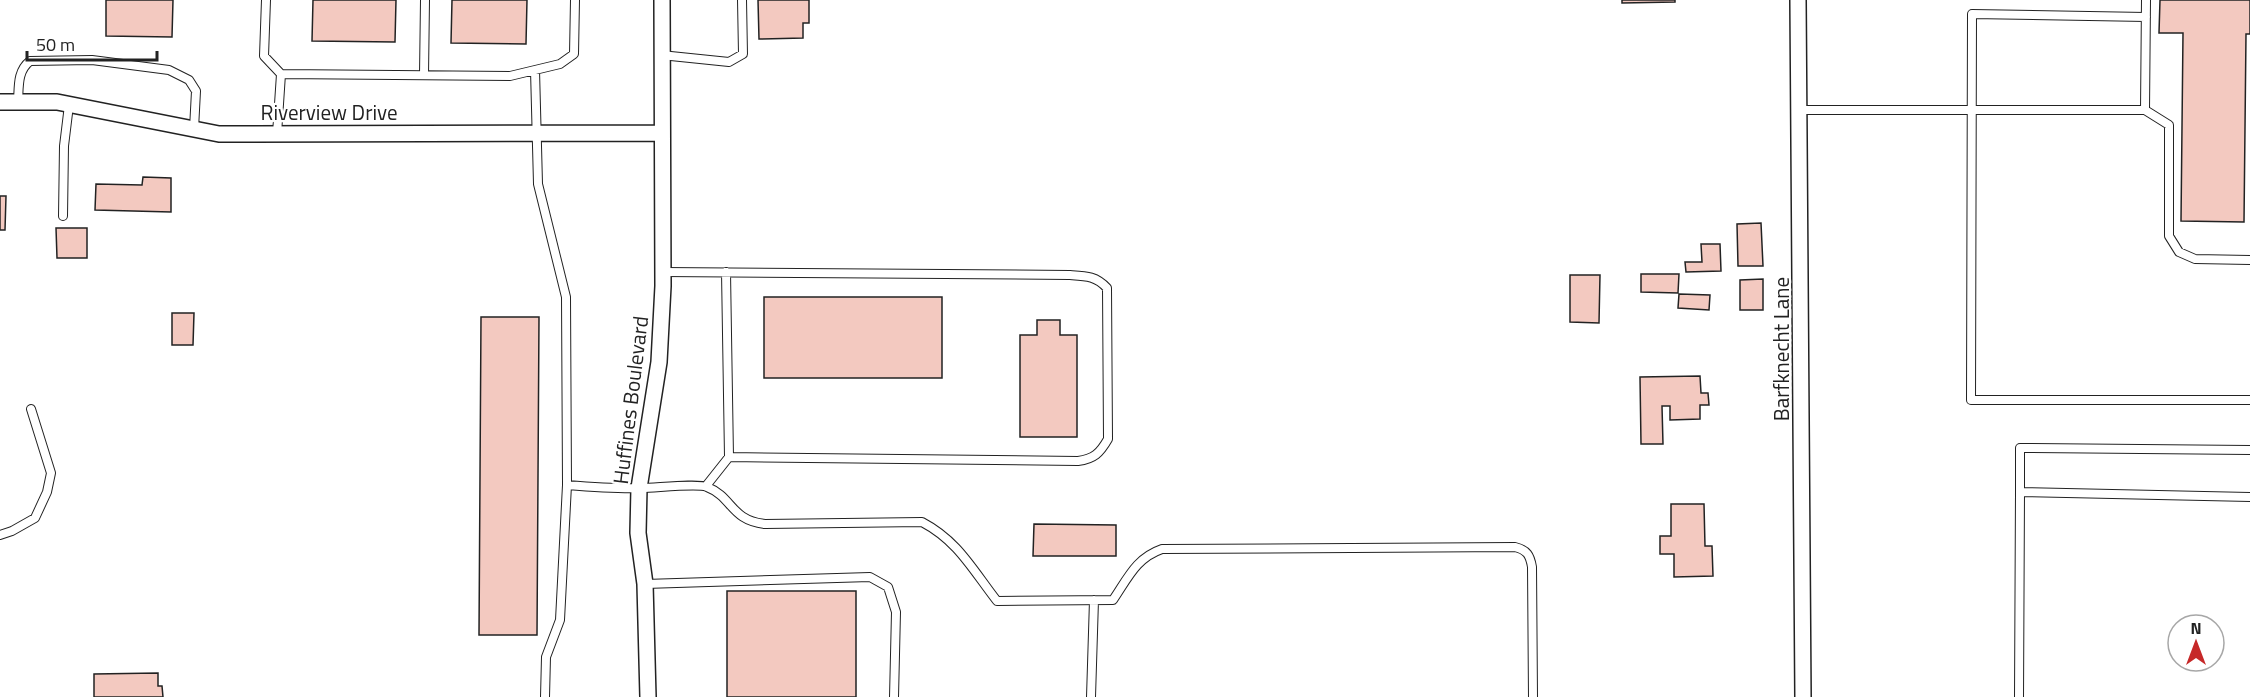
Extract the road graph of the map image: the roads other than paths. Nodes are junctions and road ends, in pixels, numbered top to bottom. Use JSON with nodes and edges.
{"nodes":[{"id":1,"x":266,"y":0,"type":"edge"},
{"id":2,"x":424,"y":0,"type":"edge"},
{"id":3,"x":575,"y":0,"type":"edge"},
{"id":4,"x":662,"y":0,"type":"edge"},
{"id":5,"x":742,"y":0,"type":"edge"},
{"id":6,"x":1798,"y":0,"type":"edge"},
{"id":7,"x":2146,"y":0,"type":"edge"},
{"id":8,"x":2146,"y":17,"type":"junction"},
{"id":9,"x":661,"y":56,"type":"junction"},
{"id":10,"x":535,"y":70,"type":"junction"},
{"id":11,"x":281,"y":74,"type":"junction"},
{"id":12,"x":424,"y":75,"type":"junction"},
{"id":13,"x":0,"y":102,"type":"edge"},
{"id":14,"x":18,"y":102,"type":"junction"},
{"id":15,"x":69,"y":105,"type":"junction"},
{"id":16,"x":1799,"y":110,"type":"junction"},
{"id":17,"x":1972,"y":110,"type":"junction"},
{"id":18,"x":2145,"y":110,"type":"junction"},
{"id":19,"x":194,"y":129,"type":"junction"},
{"id":20,"x":536,"y":132,"type":"junction"},
{"id":21,"x":661,"y":132,"type":"junction"},
{"id":22,"x":278,"y":134,"type":"junction"},
{"id":23,"x":63,"y":216,"type":"dead end"},
{"id":24,"x":2250,"y":261,"type":"edge"},
{"id":25,"x":663,"y":272,"type":"junction"},
{"id":26,"x":726,"y":272,"type":"junction"},
{"id":27,"x":2250,"y":400,"type":"edge"},
{"id":28,"x":31,"y":409,"type":"dead end"},
{"id":29,"x":2250,"y":450,"type":"edge"},
{"id":30,"x":729,"y":457,"type":"junction"},
{"id":31,"x":567,"y":486,"type":"junction"},
{"id":32,"x":706,"y":486,"type":"junction"},
{"id":33,"x":639,"y":488,"type":"junction"},
{"id":34,"x":2020,"y":492,"type":"junction"},
{"id":35,"x":2250,"y":497,"type":"edge"},
{"id":36,"x":0,"y":535,"type":"edge"},
{"id":37,"x":645,"y":584,"type":"junction"},
{"id":38,"x":1094,"y":600,"type":"junction"},
{"id":39,"x":545,"y":697,"type":"edge"},
{"id":40,"x":648,"y":697,"type":"edge"},
{"id":41,"x":894,"y":697,"type":"edge"},
{"id":42,"x":1091,"y":697,"type":"edge"},
{"id":43,"x":1533,"y":697,"type":"edge"},
{"id":44,"x":1803,"y":697,"type":"edge"},
{"id":45,"x":2019,"y":697,"type":"edge"}],
"edges":[{"from":1,"to":11,"type":"lane"},
{"from":2,"to":12,"type":"lane"},
{"from":3,"to":10,"type":"lane"},
{"from":4,"to":9,"type":"street","name":"Huffines Boulevard"},
{"from":5,"to":9,"type":"lane"},
{"from":6,"to":16,"type":"street","name":"Barfknecht Lane"},
{"from":7,"to":8,"type":"lane"},
{"from":8,"to":17,"type":"lane"},
{"from":8,"to":18,"type":"lane"},
{"from":9,"to":21,"type":"street","name":"Huffines Boulevard"},
{"from":10,"to":12,"type":"lane"},
{"from":10,"to":20,"type":"lane"},
{"from":11,"to":12,"type":"lane"},
{"from":11,"to":22,"type":"lane"},
{"from":13,"to":14,"type":"street","name":"Riverview Drive"},
{"from":14,"to":15,"type":"street","name":"Riverview Drive"},
{"from":14,"to":19,"type":"lane"},
{"from":15,"to":19,"type":"street","name":"Riverview Drive"},
{"from":15,"to":23,"type":"lane"},
{"from":16,"to":17,"type":"lane"},
{"from":16,"to":44,"type":"street","name":"Barfknecht Lane"},
{"from":17,"to":18,"type":"lane"},
{"from":17,"to":27,"type":"lane"},
{"from":18,"to":24,"type":"lane"},
{"from":19,"to":22,"type":"street","name":"Riverview Drive"},
{"from":20,"to":21,"type":"street","name":"Riverview Drive"},
{"from":20,"to":22,"type":"street","name":"Riverview Drive"},
{"from":20,"to":31,"type":"lane"},
{"from":21,"to":25,"type":"street","name":"Huffines Boulevard"},
{"from":25,"to":26,"type":"lane"},
{"from":25,"to":33,"type":"street","name":"Huffines Boulevard"},
{"from":26,"to":30,"type":"lane"},
{"from":26,"to":30,"type":"lane"},
{"from":28,"to":36,"type":"lane"},
{"from":29,"to":34,"type":"lane"},
{"from":30,"to":32,"type":"lane"},
{"from":31,"to":33,"type":"lane"},
{"from":31,"to":39,"type":"lane"},
{"from":32,"to":33,"type":"lane"},
{"from":32,"to":38,"type":"lane"},
{"from":33,"to":37,"type":"street","name":"Huffines Boulevard"},
{"from":34,"to":35,"type":"lane"},
{"from":34,"to":45,"type":"lane"},
{"from":37,"to":40,"type":"street","name":"Huffines Boulevard"},
{"from":37,"to":41,"type":"lane"},
{"from":38,"to":42,"type":"lane"},
{"from":38,"to":43,"type":"lane"}]}
